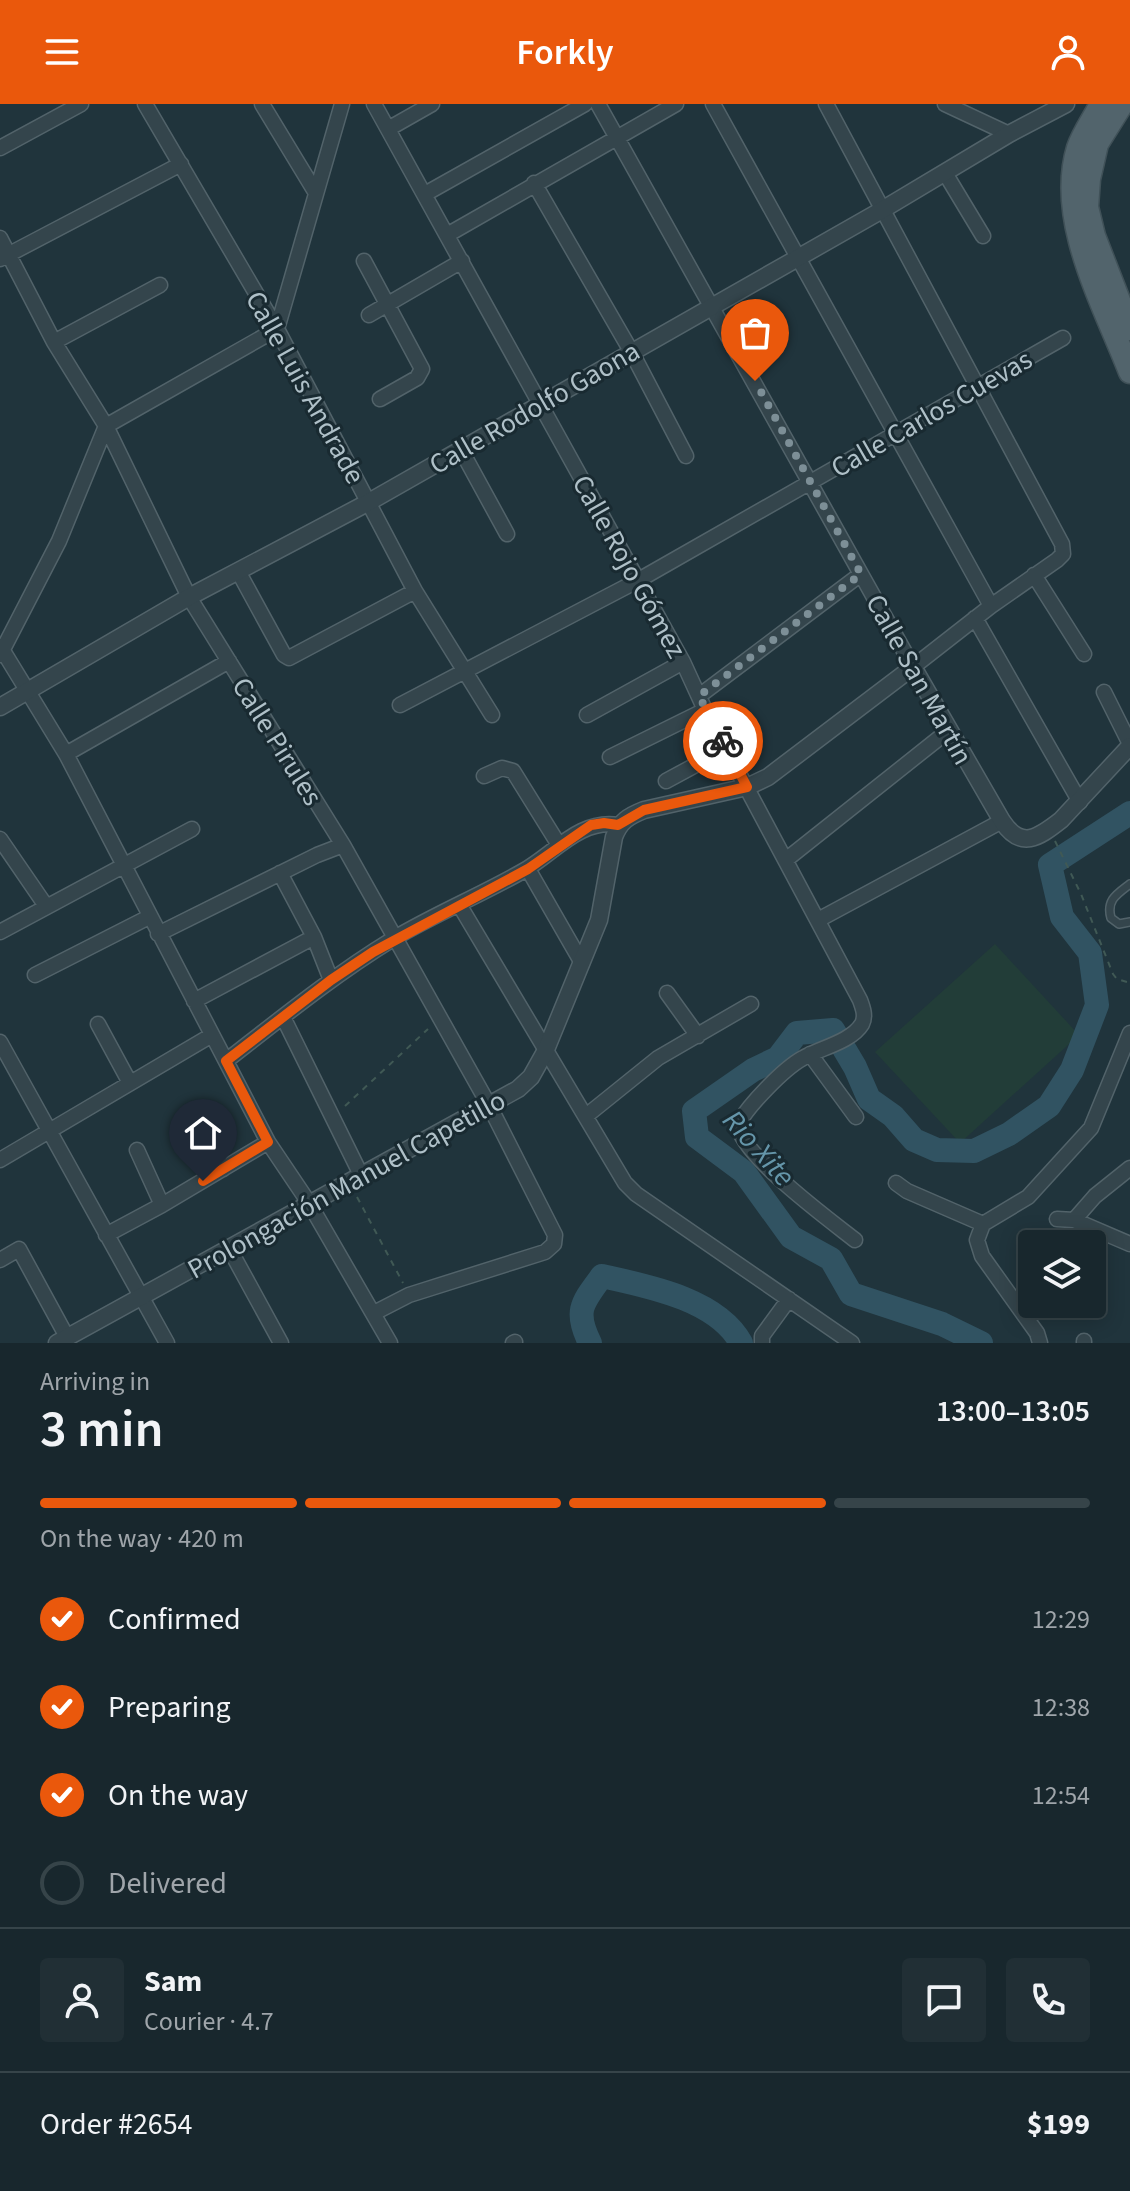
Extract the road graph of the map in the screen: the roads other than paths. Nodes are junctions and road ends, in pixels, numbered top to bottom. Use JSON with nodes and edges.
{"nodes":[{"id":1,"x":81,"y":104,"type":"edge"},
{"id":2,"x":145,"y":104,"type":"edge"},
{"id":3,"x":262,"y":104,"type":"edge"},
{"id":4,"x":342,"y":104,"type":"edge"},
{"id":5,"x":374,"y":104,"type":"edge"},
{"id":6,"x":432,"y":104,"type":"edge"},
{"id":7,"x":585,"y":104,"type":"edge"},
{"id":8,"x":598,"y":104,"type":"edge"},
{"id":9,"x":676,"y":104,"type":"edge"},
{"id":10,"x":713,"y":104,"type":"edge"},
{"id":11,"x":826,"y":104,"type":"edge"},
{"id":12,"x":945,"y":104,"type":"edge"},
{"id":13,"x":1066,"y":104,"type":"edge"},
{"id":14,"x":1101,"y":104,"type":"edge"},
{"id":15,"x":1122,"y":104,"type":"edge"},
{"id":16,"x":388,"y":129,"type":"junction"},
{"id":17,"x":1009,"y":134,"type":"junction"},
{"id":18,"x":617,"y":137,"type":"junction"},
{"id":19,"x":0,"y":148,"type":"edge"},
{"id":20,"x":181,"y":164,"type":"junction"},
{"id":21,"x":945,"y":173,"type":"junction"},
{"id":22,"x":534,"y":183,"type":"junction"},
{"id":23,"x":316,"y":193,"type":"junction"},
{"id":24,"x":425,"y":194,"type":"junction"},
{"id":25,"x":882,"y":210,"type":"junction"},
{"id":26,"x":447,"y":235,"type":"junction"},
{"id":27,"x":983,"y":236,"type":"dead end"},
{"id":28,"x":0,"y":238,"type":"edge"},
{"id":29,"x":5,"y":257,"type":"edge"},
{"id":30,"x":798,"y":257,"type":"junction"},
{"id":31,"x":364,"y":261,"type":"dead end"},
{"id":32,"x":462,"y":261,"type":"junction"},
{"id":33,"x":160,"y":285,"type":"dead end"},
{"id":34,"x":1125,"y":301,"type":"edge"},
{"id":35,"x":388,"y":305,"type":"junction"},
{"id":36,"x":713,"y":305,"type":"junction"},
{"id":37,"x":369,"y":315,"type":"dead end"},
{"id":38,"x":277,"y":329,"type":"junction"},
{"id":39,"x":1130,"y":329,"type":"edge"},
{"id":40,"x":1063,"y":338,"type":"dead end"},
{"id":41,"x":54,"y":342,"type":"junction"},
{"id":42,"x":631,"y":351,"type":"junction"},
{"id":43,"x":1130,"y":372,"type":"edge"},
{"id":44,"x":979,"y":386,"type":"junction"},
{"id":45,"x":380,"y":399,"type":"dead end"},
{"id":46,"x":540,"y":402,"type":"junction"},
{"id":47,"x":106,"y":426,"type":"junction"},
{"id":48,"x":896,"y":433,"type":"junction"},
{"id":49,"x":460,"y":448,"type":"junction"},
{"id":50,"x":686,"y":456,"type":"dead end"},
{"id":51,"x":810,"y":482,"type":"junction"},
{"id":52,"x":369,"y":502,"type":"junction"},
{"id":53,"x":507,"y":534,"type":"dead end"},
{"id":54,"x":238,"y":571,"type":"junction"},
{"id":55,"x":861,"y":574,"type":"junction"},
{"id":56,"x":1034,"y":575,"type":"junction"},
{"id":57,"x":637,"y":581,"type":"junction"},
{"id":58,"x":415,"y":591,"type":"junction"},
{"id":59,"x":189,"y":597,"type":"junction"},
{"id":60,"x":991,"y":606,"type":"junction"},
{"id":61,"x":975,"y":618,"type":"junction"},
{"id":62,"x":1,"y":650,"type":"edge"},
{"id":63,"x":1084,"y":654,"type":"dead end"},
{"id":64,"x":229,"y":661,"type":"junction"},
{"id":65,"x":683,"y":662,"type":"junction"},
{"id":66,"x":913,"y":667,"type":"junction"},
{"id":67,"x":463,"y":672,"type":"junction"},
{"id":68,"x":27,"y":692,"type":"junction"},
{"id":69,"x":1104,"y":692,"type":"dead end"},
{"id":70,"x":702,"y":703,"type":"junction"},
{"id":71,"x":400,"y":705,"type":"dead end"},
{"id":72,"x":0,"y":707,"type":"edge"},
{"id":73,"x":492,"y":715,"type":"dead end"},
{"id":74,"x":587,"y":715,"type":"dead end"},
{"id":75,"x":948,"y":731,"type":"junction"},
{"id":76,"x":1130,"y":745,"type":"edge"},
{"id":77,"x":727,"y":748,"type":"junction"},
{"id":78,"x":66,"y":754,"type":"junction"},
{"id":79,"x":610,"y":757,"type":"dead end"},
{"id":80,"x":484,"y":776,"type":"dead end"},
{"id":81,"x":666,"y":781,"type":"dead end"},
{"id":82,"x":747,"y":787,"type":"junction"},
{"id":83,"x":1080,"y":802,"type":"junction"},
{"id":84,"x":1002,"y":821,"type":"junction"},
{"id":85,"x":618,"y":825,"type":"junction"},
{"id":86,"x":192,"y":829,"type":"dead end"},
{"id":87,"x":0,"y":839,"type":"edge"},
{"id":88,"x":343,"y":845,"type":"junction"},
{"id":89,"x":559,"y":845,"type":"junction"},
{"id":90,"x":787,"y":859,"type":"junction"},
{"id":91,"x":124,"y":866,"type":"junction"},
{"id":92,"x":528,"y":869,"type":"junction"},
{"id":93,"x":280,"y":873,"type":"junction"},
{"id":94,"x":1130,"y":884,"type":"edge"},
{"id":95,"x":46,"y":906,"type":"junction"},
{"id":96,"x":460,"y":906,"type":"junction"},
{"id":97,"x":149,"y":917,"type":"junction"},
{"id":98,"x":818,"y":920,"type":"junction"},
{"id":99,"x":1130,"y":922,"type":"edge"},
{"id":100,"x":0,"y":932,"type":"edge"},
{"id":101,"x":158,"y":934,"type":"junction"},
{"id":102,"x":314,"y":937,"type":"junction"},
{"id":103,"x":395,"y":938,"type":"junction"},
{"id":104,"x":582,"y":963,"type":"junction"},
{"id":105,"x":35,"y":975,"type":"dead end"},
{"id":106,"x":331,"y":980,"type":"junction"},
{"id":107,"x":667,"y":993,"type":"dead end"},
{"id":108,"x":194,"y":1001,"type":"junction"},
{"id":109,"x":751,"y":1004,"type":"dead end"},
{"id":110,"x":283,"y":1017,"type":"junction"},
{"id":111,"x":98,"y":1024,"type":"dead end"},
{"id":112,"x":1130,"y":1033,"type":"edge"},
{"id":113,"x":212,"y":1035,"type":"junction"},
{"id":114,"x":698,"y":1036,"type":"junction"},
{"id":115,"x":1,"y":1045,"type":"edge"},
{"id":116,"x":545,"y":1052,"type":"junction"},
{"id":117,"x":810,"y":1054,"type":"junction"},
{"id":118,"x":226,"y":1061,"type":"junction"},
{"id":119,"x":130,"y":1083,"type":"junction"},
{"id":120,"x":490,"y":1107,"type":"junction"},
{"id":121,"x":586,"y":1116,"type":"junction"},
{"id":122,"x":856,"y":1117,"type":"dead end"},
{"id":123,"x":199,"y":1120,"type":"dead end"},
{"id":124,"x":49,"y":1130,"type":"junction"},
{"id":125,"x":268,"y":1142,"type":"junction"},
{"id":126,"x":137,"y":1150,"type":"dead end"},
{"id":127,"x":0,"y":1160,"type":"edge"},
{"id":128,"x":1130,"y":1168,"type":"edge"},
{"id":129,"x":223,"y":1169,"type":"junction"},
{"id":130,"x":355,"y":1181,"type":"junction"},
{"id":131,"x":896,"y":1183,"type":"dead end"},
{"id":132,"x":309,"y":1203,"type":"junction"},
{"id":133,"x":162,"y":1205,"type":"junction"},
{"id":134,"x":1057,"y":1219,"type":"dead end"},
{"id":135,"x":1074,"y":1220,"type":"junction"},
{"id":136,"x":983,"y":1224,"type":"junction"},
{"id":137,"x":106,"y":1235,"type":"junction"},
{"id":138,"x":855,"y":1240,"type":"dead end"},
{"id":139,"x":1130,"y":1244,"type":"edge"},
{"id":140,"x":229,"y":1248,"type":"junction"},
{"id":141,"x":0,"y":1260,"type":"edge"},
{"id":142,"x":140,"y":1297,"type":"junction"},
{"id":143,"x":789,"y":1299,"type":"junction"},
{"id":144,"x":374,"y":1313,"type":"junction"},
{"id":145,"x":62,"y":1340,"type":"edge"},
{"id":146,"x":762,"y":1340,"type":"edge"},
{"id":147,"x":167,"y":1343,"type":"edge"},
{"id":148,"x":281,"y":1343,"type":"edge"},
{"id":149,"x":390,"y":1343,"type":"edge"},
{"id":150,"x":852,"y":1343,"type":"edge"},
{"id":151,"x":1040,"y":1343,"type":"edge"}],
"edges":[{"from":1,"to":19,"type":"street"},
{"from":2,"to":20,"type":"street","name":"Calle Luis Andrade"},
{"from":3,"to":23,"type":"street"},
{"from":4,"to":23,"type":"street"},
{"from":5,"to":16,"type":"street","name":"Calle Rojo Gómez"},
{"from":6,"to":16,"type":"street"},
{"from":7,"to":24,"type":"street"},
{"from":8,"to":18,"type":"street","name":"Calle San Martín"},
{"from":9,"to":18,"type":"street"},
{"from":10,"to":30,"type":"street"},
{"from":11,"to":25,"type":"street"},
{"from":12,"to":17,"type":"street"},
{"from":13,"to":17,"type":"street","name":"Calle Rodolfo Gaona"},
{"from":14,"to":43,"type":"main road"},
{"from":15,"to":34,"type":"main road"},
{"from":16,"to":24,"type":"street","name":"Calle Rojo Gómez"},
{"from":17,"to":21,"type":"street","name":"Calle Rodolfo Gaona"},
{"from":18,"to":22,"type":"street"},
{"from":18,"to":36,"type":"street","name":"Calle San Martín"},
{"from":20,"to":29,"type":"street"},
{"from":20,"to":38,"type":"street","name":"Calle Luis Andrade"},
{"from":21,"to":25,"type":"street","name":"Calle Rodolfo Gaona"},
{"from":21,"to":27,"type":"street"},
{"from":22,"to":26,"type":"street"},
{"from":22,"to":42,"type":"street"},
{"from":23,"to":38,"type":"street"},
{"from":24,"to":26,"type":"street","name":"Calle Rojo Gómez"},
{"from":25,"to":30,"type":"street","name":"Calle Rodolfo Gaona"},
{"from":25,"to":44,"type":"street"},
{"from":26,"to":32,"type":"street","name":"Calle Rojo Gómez"},
{"from":28,"to":29,"type":"street","name":"Calle Pirules"},
{"from":29,"to":41,"type":"street","name":"Calle Pirules"},
{"from":30,"to":36,"type":"street","name":"Calle Rodolfo Gaona"},
{"from":30,"to":48,"type":"street"},
{"from":31,"to":35,"type":"street"},
{"from":32,"to":35,"type":"street"},
{"from":32,"to":46,"type":"street","name":"Calle Rojo Gómez"},
{"from":33,"to":41,"type":"street"},
{"from":34,"to":39,"type":"main road"},
{"from":35,"to":37,"type":"street"},
{"from":35,"to":45,"type":"street"},
{"from":36,"to":42,"type":"street","name":"Calle Rodolfo Gaona"},
{"from":36,"to":51,"type":"street","name":"Calle San Martín"},
{"from":38,"to":47,"type":"street"},
{"from":38,"to":52,"type":"street","name":"Calle Luis Andrade"},
{"from":40,"to":44,"type":"street","name":"Calle Carlos Cuevas"},
{"from":41,"to":47,"type":"street","name":"Calle Pirules"},
{"from":42,"to":46,"type":"street","name":"Calle Rodolfo Gaona"},
{"from":42,"to":50,"type":"street"},
{"from":44,"to":48,"type":"street","name":"Calle Carlos Cuevas"},
{"from":44,"to":56,"type":"street"},
{"from":46,"to":49,"type":"street","name":"Calle Rodolfo Gaona"},
{"from":46,"to":57,"type":"street","name":"Calle Rojo Gómez"},
{"from":47,"to":59,"type":"street","name":"Calle Pirules"},
{"from":47,"to":62,"type":"street"},
{"from":48,"to":51,"type":"street","name":"Calle Carlos Cuevas"},
{"from":48,"to":60,"type":"street"},
{"from":49,"to":52,"type":"street","name":"Calle Rodolfo Gaona"},
{"from":49,"to":53,"type":"street"},
{"from":51,"to":55,"type":"street","name":"Calle San Martín"},
{"from":51,"to":57,"type":"street","name":"Calle Carlos Cuevas"},
{"from":52,"to":54,"type":"street","name":"Calle Rodolfo Gaona"},
{"from":52,"to":58,"type":"street","name":"Calle Luis Andrade"},
{"from":54,"to":58,"type":"street"},
{"from":54,"to":59,"type":"street","name":"Calle Rodolfo Gaona"},
{"from":55,"to":66,"type":"street","name":"Calle San Martín"},
{"from":55,"to":70,"type":"street"},
{"from":56,"to":60,"type":"street"},
{"from":56,"to":63,"type":"street"},
{"from":57,"to":65,"type":"street","name":"Calle Rojo Gómez"},
{"from":57,"to":67,"type":"street","name":"Calle Carlos Cuevas"},
{"from":58,"to":67,"type":"street","name":"Calle Luis Andrade"},
{"from":59,"to":64,"type":"street","name":"Calle Pirules"},
{"from":59,"to":68,"type":"street","name":"Calle Rodolfo Gaona"},
{"from":60,"to":61,"type":"street"},
{"from":61,"to":66,"type":"street"},
{"from":61,"to":83,"type":"street"},
{"from":62,"to":68,"type":"street"},
{"from":64,"to":78,"type":"street"},
{"from":64,"to":88,"type":"street","name":"Calle Pirules"},
{"from":65,"to":70,"type":"street","name":"Calle Rojo Gómez"},
{"from":65,"to":74,"type":"street"},
{"from":66,"to":75,"type":"street","name":"Calle San Martín"},
{"from":66,"to":82,"type":"street"},
{"from":67,"to":71,"type":"street","name":"Calle Carlos Cuevas"},
{"from":67,"to":73,"type":"street","name":"Calle Luis Andrade"},
{"from":68,"to":72,"type":"street","name":"Calle Rodolfo Gaona"},
{"from":68,"to":78,"type":"street"},
{"from":69,"to":76,"type":"street"},
{"from":70,"to":77,"type":"street","name":"Calle Rojo Gómez"},
{"from":70,"to":79,"type":"street"},
{"from":75,"to":84,"type":"street","name":"Calle San Martín"},
{"from":75,"to":90,"type":"street"},
{"from":76,"to":83,"type":"street"},
{"from":77,"to":81,"type":"street"},
{"from":77,"to":82,"type":"street","name":"Calle Rojo Gómez"},
{"from":78,"to":91,"type":"street"},
{"from":80,"to":89,"type":"street"},
{"from":82,"to":85,"type":"street"},
{"from":82,"to":90,"type":"street","name":"Calle Rojo Gómez"},
{"from":83,"to":84,"type":"street","name":"Calle San Martín"},
{"from":84,"to":98,"type":"street"},
{"from":85,"to":89,"type":"street"},
{"from":85,"to":104,"type":"street","name":"Prolongación Manuel Capetillo"},
{"from":86,"to":91,"type":"street"},
{"from":87,"to":95,"type":"street"},
{"from":88,"to":93,"type":"street"},
{"from":88,"to":103,"type":"street","name":"Calle Pirules"},
{"from":89,"to":92,"type":"street"},
{"from":90,"to":98,"type":"street","name":"Calle Rojo Gómez"},
{"from":91,"to":95,"type":"street"},
{"from":91,"to":97,"type":"street"},
{"from":92,"to":96,"type":"street"},
{"from":92,"to":104,"type":"street"},
{"from":93,"to":101,"type":"street"},
{"from":93,"to":102,"type":"street"},
{"from":94,"to":99,"type":"lane"},
{"from":95,"to":100,"type":"street"},
{"from":96,"to":103,"type":"street"},
{"from":96,"to":116,"type":"street"},
{"from":97,"to":101,"type":"street"},
{"from":97,"to":105,"type":"street"},
{"from":98,"to":117,"type":"street","name":"Calle Rojo Gómez"},
{"from":101,"to":108,"type":"street"},
{"from":102,"to":106,"type":"street"},
{"from":102,"to":108,"type":"street"},
{"from":103,"to":106,"type":"street"},
{"from":103,"to":120,"type":"street","name":"Calle Pirules"},
{"from":104,"to":116,"type":"street","name":"Prolongación Manuel Capetillo"},
{"from":106,"to":110,"type":"street"},
{"from":107,"to":114,"type":"street"},
{"from":108,"to":113,"type":"street"},
{"from":109,"to":114,"type":"street"},
{"from":110,"to":118,"type":"street"},
{"from":110,"to":130,"type":"street"},
{"from":111,"to":119,"type":"street"},
{"from":112,"to":136,"type":"street"},
{"from":113,"to":118,"type":"street"},
{"from":113,"to":119,"type":"street"},
{"from":114,"to":121,"type":"street"},
{"from":115,"to":124,"type":"street"},
{"from":116,"to":120,"type":"street","name":"Prolongación Manuel Capetillo"},
{"from":116,"to":121,"type":"street"},
{"from":117,"to":122,"type":"street"},
{"from":117,"to":138,"type":"street","name":"Calle Rojo Gómez"},
{"from":118,"to":125,"type":"street"},
{"from":119,"to":124,"type":"street"},
{"from":120,"to":130,"type":"street","name":"Prolongación Manuel Capetillo"},
{"from":120,"to":144,"type":"street","name":"Calle Pirules"},
{"from":121,"to":143,"type":"street"},
{"from":123,"to":129,"type":"street"},
{"from":124,"to":127,"type":"street"},
{"from":124,"to":137,"type":"street"},
{"from":125,"to":129,"type":"street"},
{"from":125,"to":132,"type":"street"},
{"from":126,"to":133,"type":"street"},
{"from":128,"to":135,"type":"street"},
{"from":129,"to":133,"type":"street"},
{"from":130,"to":132,"type":"street","name":"Prolongación Manuel Capetillo"},
{"from":131,"to":136,"type":"street"},
{"from":132,"to":140,"type":"street","name":"Prolongación Manuel Capetillo"},
{"from":132,"to":144,"type":"street"},
{"from":133,"to":137,"type":"street"},
{"from":134,"to":135,"type":"street"},
{"from":135,"to":139,"type":"street"},
{"from":136,"to":151,"type":"street"},
{"from":137,"to":142,"type":"street"},
{"from":140,"to":142,"type":"street","name":"Prolongación Manuel Capetillo"},
{"from":140,"to":148,"type":"street"},
{"from":141,"to":145,"type":"street"},
{"from":142,"to":145,"type":"street","name":"Prolongación Manuel Capetillo"},
{"from":142,"to":147,"type":"street"},
{"from":143,"to":146,"type":"street"},
{"from":143,"to":150,"type":"street"},
{"from":144,"to":149,"type":"street"}]}
